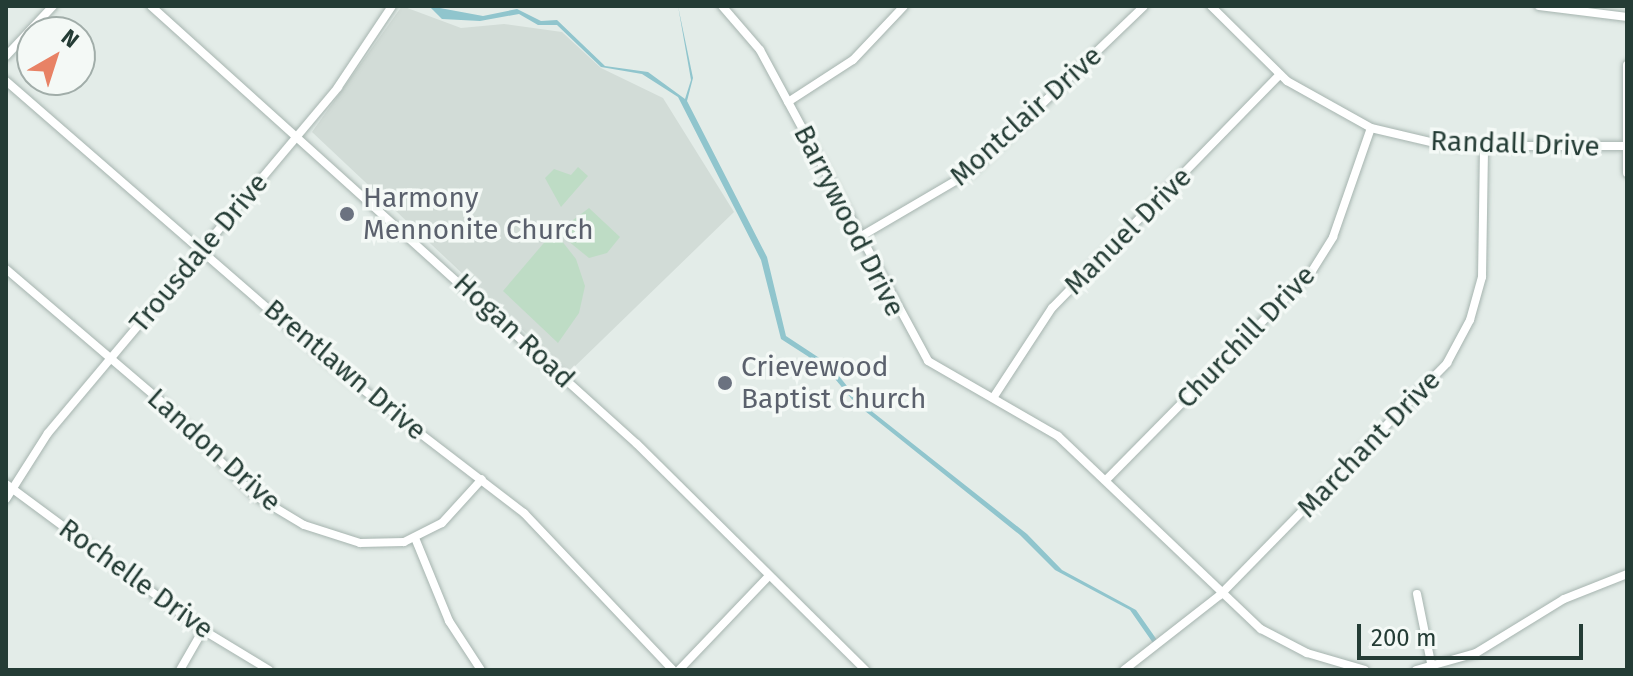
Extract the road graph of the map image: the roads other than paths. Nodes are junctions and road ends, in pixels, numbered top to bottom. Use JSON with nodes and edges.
{"nodes":[{"id":1,"x":53,"y":6,"type":"edge"},
{"id":2,"x":151,"y":6,"type":"edge"},
{"id":3,"x":392,"y":6,"type":"edge"},
{"id":4,"x":722,"y":6,"type":"edge"},
{"id":5,"x":904,"y":6,"type":"edge"},
{"id":6,"x":1144,"y":6,"type":"edge"},
{"id":7,"x":1211,"y":6,"type":"edge"},
{"id":8,"x":1539,"y":6,"type":"edge"},
{"id":9,"x":1627,"y":17,"type":"edge"},
{"id":10,"x":6,"y":56,"type":"edge"},
{"id":11,"x":1627,"y":65,"type":"edge"},
{"id":12,"x":1279,"y":75,"type":"junction"},
{"id":13,"x":6,"y":81,"type":"edge"},
{"id":14,"x":788,"y":102,"type":"junction"},
{"id":15,"x":1371,"y":128,"type":"junction"},
{"id":16,"x":297,"y":135,"type":"junction"},
{"id":17,"x":1624,"y":146,"type":"junction"},
{"id":18,"x":1484,"y":148,"type":"junction"},
{"id":19,"x":1627,"y":173,"type":"edge"},
{"id":20,"x":858,"y":238,"type":"junction"},
{"id":21,"x":200,"y":250,"type":"junction"},
{"id":22,"x":6,"y":269,"type":"edge"},
{"id":23,"x":112,"y":358,"type":"junction"},
{"id":24,"x":993,"y":398,"type":"junction"},
{"id":25,"x":482,"y":479,"type":"junction"},
{"id":26,"x":1106,"y":480,"type":"junction"},
{"id":27,"x":9,"y":486,"type":"edge"},
{"id":28,"x":6,"y":499,"type":"edge"},
{"id":29,"x":415,"y":538,"type":"junction"},
{"id":30,"x":1627,"y":574,"type":"edge"},
{"id":31,"x":768,"y":577,"type":"junction"},
{"id":32,"x":1417,"y":594,"type":"dead end"},
{"id":33,"x":1220,"y":595,"type":"junction"},
{"id":34,"x":203,"y":630,"type":"junction"},
{"id":35,"x":1432,"y":668,"type":"junction"},
{"id":36,"x":180,"y":670,"type":"edge"},
{"id":37,"x":269,"y":670,"type":"edge"},
{"id":38,"x":481,"y":670,"type":"edge"},
{"id":39,"x":676,"y":670,"type":"edge"},
{"id":40,"x":865,"y":670,"type":"edge"},
{"id":41,"x":1124,"y":670,"type":"edge"},
{"id":42,"x":1365,"y":670,"type":"edge"},
{"id":43,"x":1416,"y":670,"type":"edge"}],
"edges":[{"from":1,"to":10,"type":"street"},
{"from":2,"to":16,"type":"street","name":"Hogan Road"},
{"from":3,"to":16,"type":"street","name":"Trousdale Drive"},
{"from":4,"to":14,"type":"street","name":"Barrywood Drive"},
{"from":5,"to":14,"type":"street"},
{"from":6,"to":20,"type":"street","name":"Montclair Drive"},
{"from":7,"to":12,"type":"street","name":"Randall Drive"},
{"from":8,"to":9,"type":"street"},
{"from":11,"to":17,"type":"street"},
{"from":12,"to":15,"type":"street","name":"Randall Drive"},
{"from":12,"to":24,"type":"street","name":"Manuel Drive"},
{"from":13,"to":21,"type":"street","name":"Brentlawn Drive"},
{"from":14,"to":20,"type":"street","name":"Barrywood Drive"},
{"from":15,"to":18,"type":"street","name":"Randall Drive"},
{"from":15,"to":26,"type":"street","name":"Churchill Drive"},
{"from":16,"to":21,"type":"street","name":"Trousdale Drive"},
{"from":16,"to":31,"type":"street","name":"Hogan Road"},
{"from":17,"to":18,"type":"street","name":"Randall Drive"},
{"from":17,"to":19,"type":"street"},
{"from":18,"to":33,"type":"street","name":"Marchant Drive"},
{"from":20,"to":24,"type":"street","name":"Barrywood Drive"},
{"from":21,"to":23,"type":"street","name":"Trousdale Drive"},
{"from":21,"to":25,"type":"street","name":"Brentlawn Drive"},
{"from":22,"to":23,"type":"street","name":"Landon Drive"},
{"from":23,"to":27,"type":"street","name":"Trousdale Drive"},
{"from":23,"to":29,"type":"street","name":"Landon Drive"},
{"from":24,"to":26,"type":"street","name":"Barrywood Drive"},
{"from":25,"to":29,"type":"street","name":"Landon Drive"},
{"from":25,"to":39,"type":"street","name":"Brentlawn Drive"},
{"from":26,"to":33,"type":"street","name":"Barrywood Drive"},
{"from":27,"to":28,"type":"street","name":"Trousdale Drive"},
{"from":27,"to":34,"type":"street","name":"Rochelle Drive"},
{"from":29,"to":38,"type":"street"},
{"from":30,"to":35,"type":"street"},
{"from":31,"to":39,"type":"street"},
{"from":31,"to":40,"type":"street","name":"Hogan Road"},
{"from":32,"to":35,"type":"street"},
{"from":33,"to":41,"type":"street","name":"Marchant Drive"},
{"from":33,"to":42,"type":"street","name":"Barrywood Drive"},
{"from":34,"to":36,"type":"street"},
{"from":34,"to":37,"type":"street","name":"Rochelle Drive"},
{"from":35,"to":43,"type":"street"}]}
